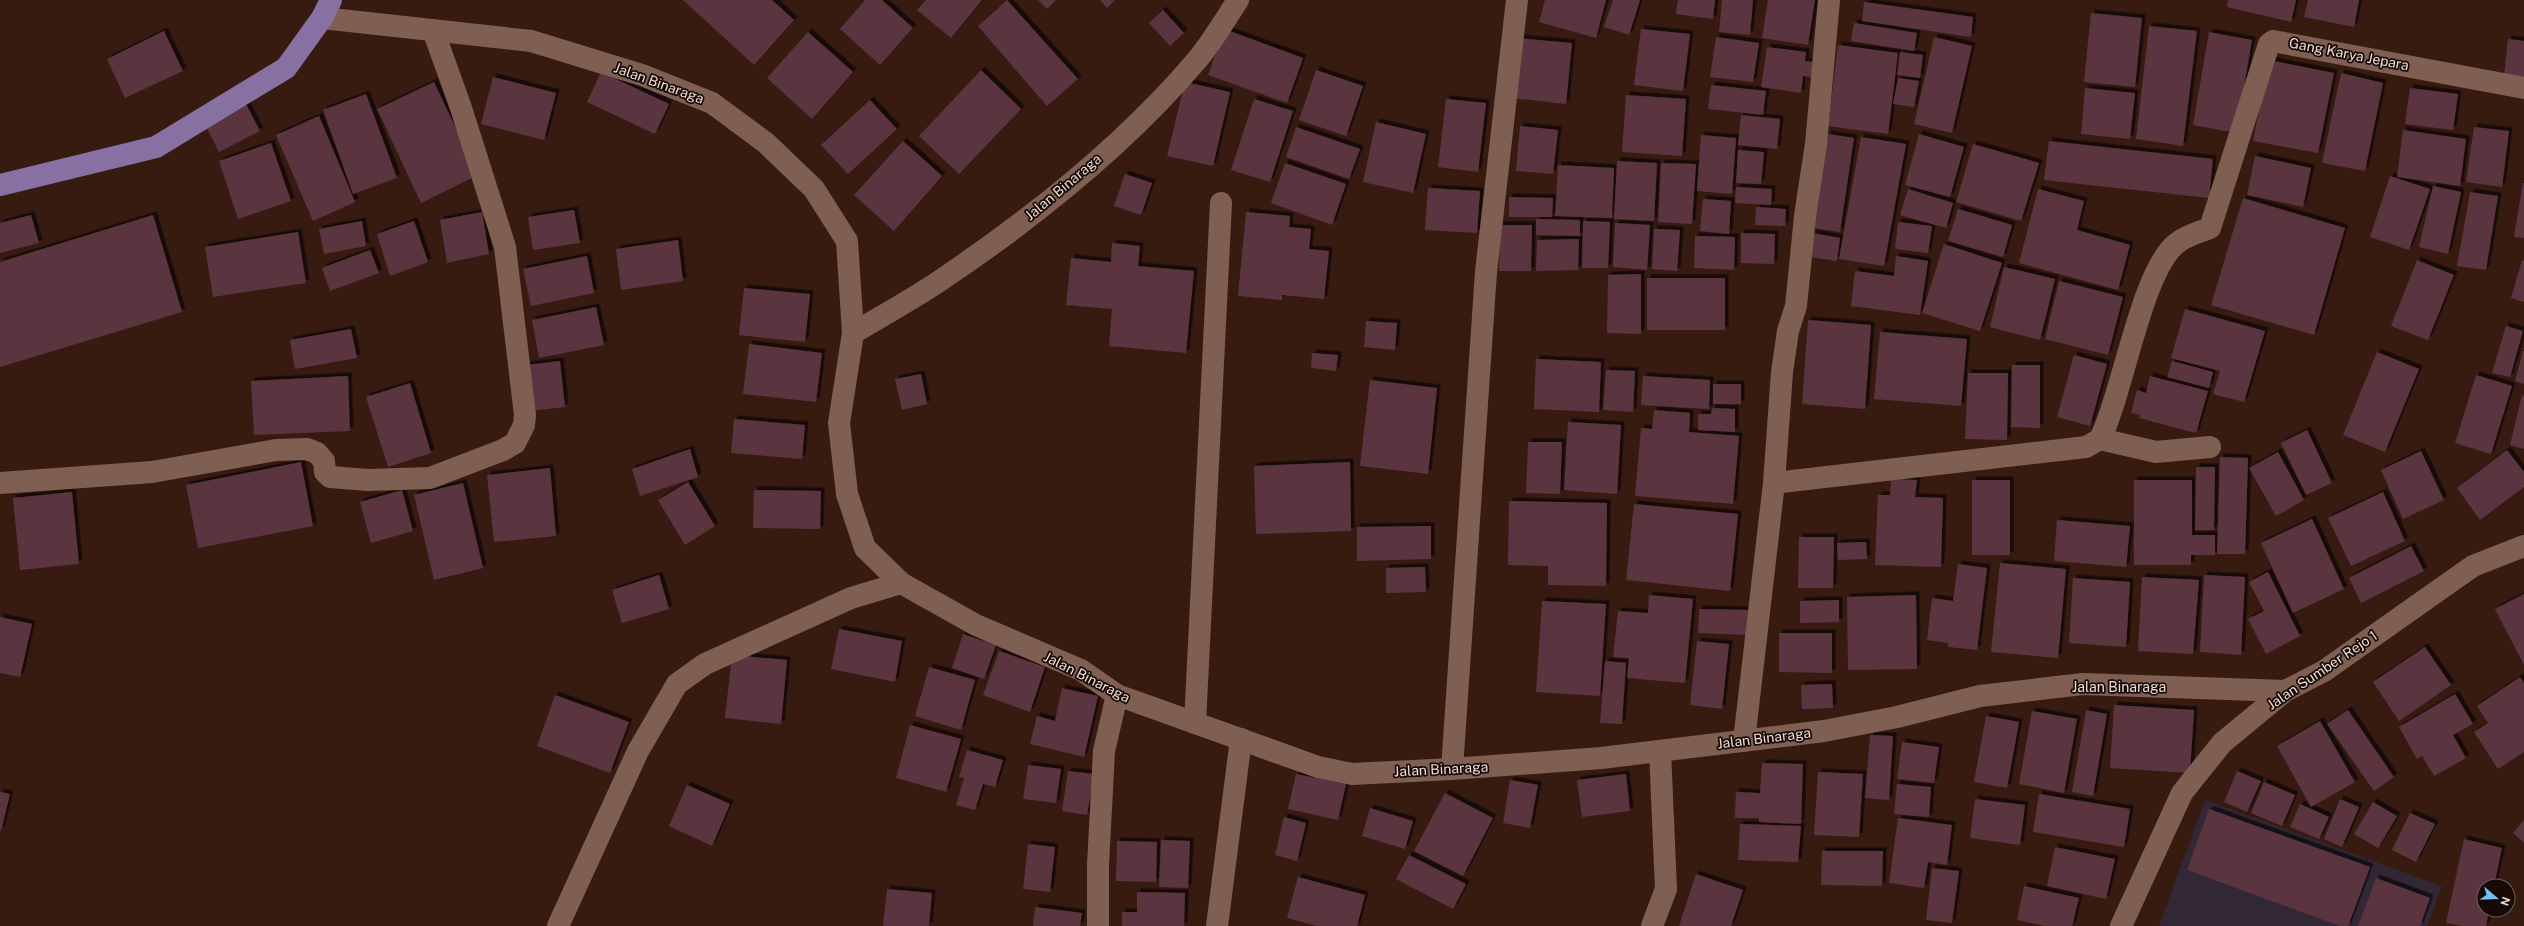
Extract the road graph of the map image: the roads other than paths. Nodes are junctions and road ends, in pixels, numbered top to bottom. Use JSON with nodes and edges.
{"nodes":[{"id":1,"x":1238,"y":0,"type":"edge"},
{"id":2,"x":1517,"y":0,"type":"edge"},
{"id":3,"x":1829,"y":0,"type":"edge"},
{"id":4,"x":327,"y":9,"type":"edge"},
{"id":5,"x":433,"y":30,"type":"junction"},
{"id":6,"x":2524,"y":88,"type":"edge"},
{"id":7,"x":0,"y":185,"type":"edge"},
{"id":8,"x":1222,"y":203,"type":"dead end"},
{"id":9,"x":853,"y":333,"type":"junction"},
{"id":10,"x":2100,"y":439,"type":"junction"},
{"id":11,"x":2210,"y":447,"type":"dead end"},
{"id":12,"x":0,"y":483,"type":"edge"},
{"id":13,"x":1774,"y":483,"type":"junction"},
{"id":14,"x":2524,"y":546,"type":"edge"},
{"id":15,"x":901,"y":583,"type":"junction"},
{"id":16,"x":2285,"y":691,"type":"junction"},
{"id":17,"x":1118,"y":695,"type":"junction"},
{"id":18,"x":1196,"y":723,"type":"junction"},
{"id":19,"x":1241,"y":740,"type":"junction"},
{"id":20,"x":1744,"y":741,"type":"junction"},
{"id":21,"x":1660,"y":751,"type":"junction"},
{"id":22,"x":1452,"y":769,"type":"junction"},
{"id":23,"x":558,"y":926,"type":"edge"},
{"id":24,"x":1098,"y":926,"type":"edge"},
{"id":25,"x":1217,"y":926,"type":"edge"},
{"id":26,"x":1652,"y":926,"type":"edge"},
{"id":27,"x":2121,"y":926,"type":"edge"}],
"edges":[{"from":1,"to":9,"type":"street","name":"Jalan Binaraga"},
{"from":2,"to":22,"type":"street"},
{"from":3,"to":13,"type":"street"},
{"from":4,"to":5,"type":"street","name":"Jalan Binaraga"},
{"from":4,"to":7,"type":"main road"},
{"from":5,"to":9,"type":"street","name":"Jalan Binaraga"},
{"from":5,"to":12,"type":"street"},
{"from":6,"to":10,"type":"street","name":"Gang Karya Jepara"},
{"from":8,"to":18,"type":"street"},
{"from":9,"to":15,"type":"street","name":"Jalan Binaraga"},
{"from":10,"to":11,"type":"street"},
{"from":10,"to":13,"type":"street"},
{"from":13,"to":20,"type":"street"},
{"from":14,"to":16,"type":"street","name":"Jalan Sumber Rejo 1"},
{"from":15,"to":17,"type":"street","name":"Jalan Binaraga"},
{"from":15,"to":23,"type":"street"},
{"from":16,"to":20,"type":"street","name":"Jalan Binaraga"},
{"from":16,"to":27,"type":"street","name":"Jalan Sumber Rejo 1"},
{"from":17,"to":18,"type":"street","name":"Jalan Binaraga"},
{"from":17,"to":24,"type":"street"},
{"from":18,"to":19,"type":"street","name":"Jalan Binaraga"},
{"from":19,"to":22,"type":"street","name":"Jalan Binaraga"},
{"from":19,"to":25,"type":"street"},
{"from":20,"to":21,"type":"street","name":"Jalan Binaraga"},
{"from":21,"to":22,"type":"street","name":"Jalan Binaraga"},
{"from":21,"to":26,"type":"street"}]}
